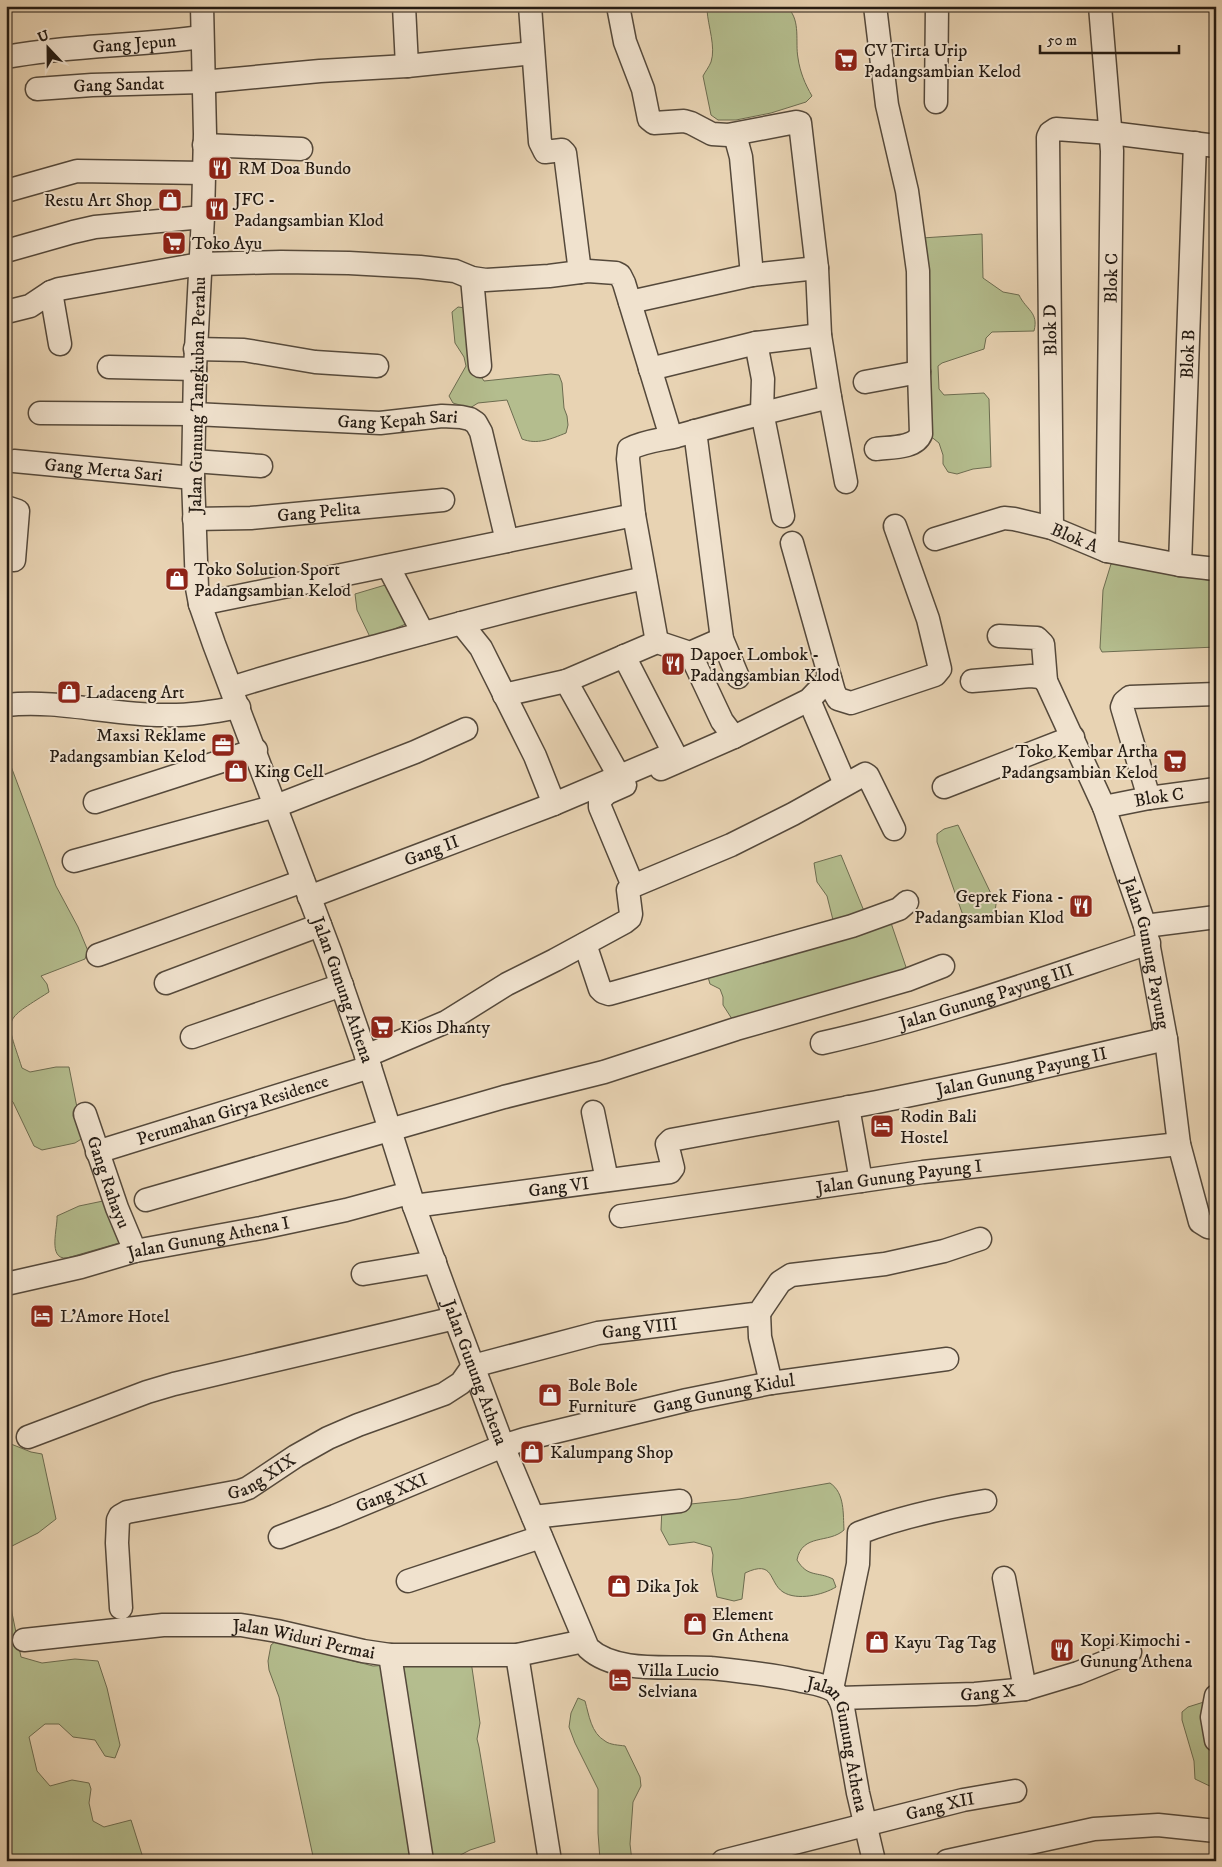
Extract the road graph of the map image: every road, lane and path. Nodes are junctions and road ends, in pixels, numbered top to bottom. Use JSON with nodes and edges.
{"nodes":[{"id":1,"x":202,"y":6,"type":"edge"},
{"id":2,"x":404,"y":6,"type":"edge"},
{"id":3,"x":530,"y":6,"type":"edge"},
{"id":4,"x":618,"y":6,"type":"edge"},
{"id":5,"x":875,"y":6,"type":"edge"},
{"id":6,"x":937,"y":6,"type":"edge"},
{"id":7,"x":1100,"y":6,"type":"edge"},
{"id":8,"x":201,"y":37,"type":"junction"},
{"id":9,"x":533,"y":52,"type":"junction"},
{"id":10,"x":6,"y":57,"type":"edge"},
{"id":11,"x":407,"y":66,"type":"junction"},
{"id":12,"x":202,"y":82,"type":"junction"},
{"id":13,"x":37,"y":89,"type":"dead end"},
{"id":14,"x":936,"y":102,"type":"dead end"},
{"id":15,"x":1111,"y":133,"type":"junction"},
{"id":16,"x":735,"y":135,"type":"junction"},
{"id":17,"x":204,"y":145,"type":"junction"},
{"id":18,"x":1205,"y":145,"type":"edge"},
{"id":19,"x":301,"y":149,"type":"dead end"},
{"id":20,"x":204,"y":173,"type":"junction"},
{"id":21,"x":6,"y":191,"type":"edge"},
{"id":22,"x":203,"y":217,"type":"junction"},
{"id":23,"x":6,"y":252,"type":"edge"},
{"id":24,"x":200,"y":264,"type":"junction"},
{"id":25,"x":817,"y":268,"type":"junction"},
{"id":26,"x":580,"y":272,"type":"junction"},
{"id":27,"x":752,"y":276,"type":"junction"},
{"id":28,"x":472,"y":278,"type":"junction"},
{"id":29,"x":51,"y":292,"type":"junction"},
{"id":30,"x":630,"y":302,"type":"junction"},
{"id":31,"x":6,"y":312,"type":"edge"},
{"id":32,"x":820,"y":335,"type":"junction"},
{"id":33,"x":756,"y":343,"type":"junction"},
{"id":34,"x":60,"y":344,"type":"dead end"},
{"id":35,"x":195,"y":359,"type":"junction"},
{"id":36,"x":377,"y":366,"type":"dead end"},
{"id":37,"x":480,"y":366,"type":"dead end"},
{"id":38,"x":109,"y":367,"type":"dead end"},
{"id":39,"x":650,"y":368,"type":"junction"},
{"id":40,"x":919,"y":372,"type":"junction"},
{"id":41,"x":865,"y":382,"type":"dead end"},
{"id":42,"x":830,"y":397,"type":"junction"},
{"id":43,"x":762,"y":412,"type":"junction"},
{"id":44,"x":40,"y":414,"type":"dead end"},
{"id":45,"x":194,"y":414,"type":"junction"},
{"id":46,"x":695,"y":431,"type":"junction"},
{"id":47,"x":671,"y":438,"type":"junction"},
{"id":48,"x":876,"y":449,"type":"dead end"},
{"id":49,"x":14,"y":461,"type":"dead end"},
{"id":50,"x":261,"y":466,"type":"dead end"},
{"id":51,"x":193,"y":470,"type":"junction"},
{"id":52,"x":846,"y":482,"type":"dead end"},
{"id":53,"x":443,"y":500,"type":"dead end"},
{"id":54,"x":6,"y":506,"type":"edge"},
{"id":55,"x":634,"y":515,"type":"junction"},
{"id":56,"x":782,"y":516,"type":"dead end"},
{"id":57,"x":194,"y":519,"type":"junction"},
{"id":58,"x":896,"y":526,"type":"dead end"},
{"id":59,"x":1052,"y":528,"type":"junction"},
{"id":60,"x":935,"y":538,"type":"dead end"},
{"id":61,"x":507,"y":541,"type":"junction"},
{"id":62,"x":792,"y":543,"type":"dead end"},
{"id":63,"x":1107,"y":551,"type":"junction"},
{"id":64,"x":14,"y":560,"type":"dead end"},
{"id":65,"x":1180,"y":565,"type":"junction"},
{"id":66,"x":388,"y":566,"type":"junction"},
{"id":67,"x":1216,"y":569,"type":"edge"},
{"id":68,"x":646,"y":578,"type":"junction"},
{"id":69,"x":200,"y":604,"type":"junction"},
{"id":70,"x":460,"y":623,"type":"junction"},
{"id":71,"x":423,"y":634,"type":"junction"},
{"id":72,"x":999,"y":636,"type":"dead end"},
{"id":73,"x":722,"y":639,"type":"junction"},
{"id":74,"x":657,"y":642,"type":"junction"},
{"id":75,"x":690,"y":653,"type":"junction"},
{"id":76,"x":624,"y":656,"type":"junction"},
{"id":77,"x":738,"y":677,"type":"dead end"},
{"id":78,"x":830,"y":678,"type":"junction"},
{"id":79,"x":566,"y":680,"type":"junction"},
{"id":80,"x":1046,"y":680,"type":"junction"},
{"id":81,"x":972,"y":681,"type":"dead end"},
{"id":82,"x":1216,"y":694,"type":"edge"},
{"id":83,"x":504,"y":695,"type":"junction"},
{"id":84,"x":235,"y":697,"type":"junction"},
{"id":85,"x":809,"y":700,"type":"junction"},
{"id":86,"x":6,"y":705,"type":"edge"},
{"id":87,"x":466,"y":729,"type":"dead end"},
{"id":88,"x":734,"y":737,"type":"junction"},
{"id":89,"x":1073,"y":738,"type":"junction"},
{"id":90,"x":256,"y":750,"type":"junction"},
{"id":91,"x":619,"y":776,"type":"junction"},
{"id":92,"x":845,"y":784,"type":"junction"},
{"id":93,"x":944,"y":787,"type":"dead end"},
{"id":94,"x":1216,"y":789,"type":"edge"},
{"id":95,"x":1149,"y":798,"type":"junction"},
{"id":96,"x":95,"y":802,"type":"dead end"},
{"id":97,"x":554,"y":804,"type":"junction"},
{"id":98,"x":276,"y":806,"type":"junction"},
{"id":99,"x":1104,"y":808,"type":"junction"},
{"id":100,"x":894,"y":830,"type":"dead end"},
{"id":101,"x":74,"y":862,"type":"dead end"},
{"id":102,"x":632,"y":886,"type":"junction"},
{"id":103,"x":306,"y":889,"type":"junction"},
{"id":104,"x":907,"y":902,"type":"dead end"},
{"id":105,"x":1216,"y":917,"type":"edge"},
{"id":106,"x":320,"y":925,"type":"junction"},
{"id":107,"x":1147,"y":935,"type":"junction"},
{"id":108,"x":585,"y":944,"type":"junction"},
{"id":109,"x":98,"y":955,"type":"dead end"},
{"id":110,"x":943,"y":966,"type":"dead end"},
{"id":111,"x":166,"y":983,"type":"dead end"},
{"id":112,"x":342,"y":985,"type":"junction"},
{"id":113,"x":192,"y":1037,"type":"dead end"},
{"id":114,"x":1166,"y":1039,"type":"junction"},
{"id":115,"x":822,"y":1043,"type":"dead end"},
{"id":116,"x":368,"y":1061,"type":"junction"},
{"id":117,"x":848,"y":1107,"type":"junction"},
{"id":118,"x":593,"y":1112,"type":"dead end"},
{"id":119,"x":85,"y":1114,"type":"dead end"},
{"id":120,"x":390,"y":1129,"type":"junction"},
{"id":121,"x":671,"y":1140,"type":"joint"},
{"id":122,"x":1179,"y":1144,"type":"junction"},
{"id":123,"x":97,"y":1152,"type":"junction"},
{"id":124,"x":607,"y":1180,"type":"junction"},
{"id":125,"x":861,"y":1181,"type":"junction"},
{"id":126,"x":146,"y":1200,"type":"dead end"},
{"id":127,"x":412,"y":1200,"type":"junction"},
{"id":128,"x":621,"y":1216,"type":"dead end"},
{"id":129,"x":1216,"y":1228,"type":"edge"},
{"id":130,"x":980,"y":1239,"type":"dead end"},
{"id":131,"x":135,"y":1250,"type":"junction"},
{"id":132,"x":435,"y":1262,"type":"junction"},
{"id":133,"x":363,"y":1274,"type":"dead end"},
{"id":134,"x":6,"y":1284,"type":"edge"},
{"id":135,"x":758,"y":1313,"type":"junction"},
{"id":136,"x":455,"y":1318,"type":"junction"},
{"id":137,"x":947,"y":1359,"type":"dead end"},
{"id":138,"x":474,"y":1366,"type":"junction"},
{"id":139,"x":771,"y":1383,"type":"junction"},
{"id":140,"x":28,"y":1437,"type":"dead end"},
{"id":141,"x":503,"y":1446,"type":"junction"},
{"id":142,"x":680,"y":1500,"type":"dead end"},
{"id":143,"x":986,"y":1501,"type":"dead end"},
{"id":144,"x":537,"y":1527,"type":"junction"},
{"id":145,"x":280,"y":1537,"type":"dead end"},
{"id":146,"x":1004,"y":1578,"type":"dead end"},
{"id":147,"x":408,"y":1581,"type":"dead end"},
{"id":148,"x":120,"y":1608,"type":"dead end"},
{"id":149,"x":24,"y":1640,"type":"dead end"},
{"id":150,"x":584,"y":1641,"type":"junction"},
{"id":151,"x":1130,"y":1652,"type":"dead end"},
{"id":152,"x":390,"y":1655,"type":"junction"},
{"id":153,"x":517,"y":1655,"type":"junction"},
{"id":154,"x":1025,"y":1689,"type":"junction"},
{"id":155,"x":836,"y":1694,"type":"junction"},
{"id":156,"x":1216,"y":1696,"type":"edge"},
{"id":157,"x":1216,"y":1740,"type":"edge"},
{"id":158,"x":1015,"y":1791,"type":"dead end"},
{"id":159,"x":866,"y":1824,"type":"junction"},
{"id":160,"x":1216,"y":1831,"type":"edge"},
{"id":161,"x":422,"y":1861,"type":"edge"},
{"id":162,"x":550,"y":1861,"type":"edge"},
{"id":163,"x":723,"y":1861,"type":"edge"},
{"id":164,"x":874,"y":1861,"type":"edge"},
{"id":165,"x":947,"y":1861,"type":"edge"}],
"edges":[{"from":1,"to":8,"type":"street","name":"Jalan Gunung Tangkuban Perahu"},
{"from":2,"to":11,"type":"street"},
{"from":3,"to":9,"type":"street"},
{"from":4,"to":16,"type":"street"},
{"from":5,"to":40,"type":"street"},
{"from":6,"to":14,"type":"street"},
{"from":7,"to":15,"type":"street","name":"Blok C"},
{"from":8,"to":10,"type":"street","name":"Gang Jepun"},
{"from":8,"to":12,"type":"street","name":"Jalan Gunung Tangkuban Perahu"},
{"from":9,"to":11,"type":"street","name":"Gang Sandat"},
{"from":9,"to":26,"type":"street"},
{"from":11,"to":12,"type":"street","name":"Gang Sandat"},
{"from":12,"to":13,"type":"street","name":"Gang Sandat"},
{"from":12,"to":17,"type":"street","name":"Jalan Gunung Tangkuban Perahu"},
{"from":15,"to":18,"type":"street"},
{"from":15,"to":59,"type":"street","name":"Blok D"},
{"from":15,"to":63,"type":"street","name":"Blok C"},
{"from":16,"to":25,"type":"street"},
{"from":16,"to":27,"type":"street"},
{"from":17,"to":19,"type":"street"},
{"from":17,"to":20,"type":"street","name":"Jalan Gunung Tangkuban Perahu"},
{"from":18,"to":65,"type":"street","name":"Blok B"},
{"from":20,"to":21,"type":"street"},
{"from":20,"to":22,"type":"street","name":"Jalan Gunung Tangkuban Perahu"},
{"from":22,"to":23,"type":"street"},
{"from":22,"to":24,"type":"street","name":"Jalan Gunung Tangkuban Perahu"},
{"from":24,"to":28,"type":"street"},
{"from":24,"to":29,"type":"street"},
{"from":24,"to":35,"type":"street","name":"Jalan Gunung Tangkuban Perahu"},
{"from":25,"to":27,"type":"street"},
{"from":25,"to":32,"type":"street"},
{"from":26,"to":28,"type":"street"},
{"from":26,"to":30,"type":"street"},
{"from":27,"to":30,"type":"street"},
{"from":28,"to":37,"type":"street"},
{"from":29,"to":31,"type":"street"},
{"from":29,"to":34,"type":"street"},
{"from":30,"to":39,"type":"street"},
{"from":32,"to":33,"type":"street"},
{"from":32,"to":42,"type":"street"},
{"from":33,"to":39,"type":"street"},
{"from":33,"to":43,"type":"street"},
{"from":35,"to":36,"type":"street"},
{"from":35,"to":38,"type":"street"},
{"from":35,"to":45,"type":"street","name":"Jalan Gunung Tangkuban Perahu"},
{"from":39,"to":47,"type":"street"},
{"from":40,"to":41,"type":"street"},
{"from":40,"to":48,"type":"street"},
{"from":42,"to":43,"type":"street"},
{"from":42,"to":52,"type":"street"},
{"from":43,"to":46,"type":"street"},
{"from":43,"to":56,"type":"street"},
{"from":44,"to":45,"type":"street"},
{"from":45,"to":51,"type":"street","name":"Jalan Gunung Tangkuban Perahu"},
{"from":45,"to":61,"type":"street","name":"Gang Kepah Sari"},
{"from":46,"to":47,"type":"street"},
{"from":46,"to":73,"type":"street"},
{"from":47,"to":55,"type":"street"},
{"from":49,"to":51,"type":"street","name":"Gang Merta Sari"},
{"from":50,"to":51,"type":"street","name":"Gang Merta Sari"},
{"from":51,"to":57,"type":"street","name":"Jalan Gunung Tangkuban Perahu"},
{"from":53,"to":57,"type":"street","name":"Gang Pelita"},
{"from":54,"to":64,"type":"street"},
{"from":55,"to":61,"type":"street"},
{"from":55,"to":68,"type":"street"},
{"from":57,"to":69,"type":"street","name":"Jalan Gunung Tangkuban Perahu"},
{"from":58,"to":78,"type":"street"},
{"from":59,"to":60,"type":"street","name":"Blok A"},
{"from":59,"to":63,"type":"street","name":"Blok A"},
{"from":61,"to":66,"type":"street"},
{"from":62,"to":78,"type":"street"},
{"from":63,"to":65,"type":"street","name":"Blok A"},
{"from":65,"to":67,"type":"street","name":"Blok A"},
{"from":66,"to":69,"type":"street"},
{"from":66,"to":71,"type":"street"},
{"from":68,"to":70,"type":"street"},
{"from":68,"to":74,"type":"street"},
{"from":69,"to":84,"type":"street","name":"Jalan Gunung Tangkuban Perahu"},
{"from":70,"to":71,"type":"street"},
{"from":70,"to":83,"type":"street"},
{"from":71,"to":84,"type":"street"},
{"from":72,"to":80,"type":"street"},
{"from":73,"to":75,"type":"street"},
{"from":73,"to":77,"type":"street"},
{"from":74,"to":75,"type":"street"},
{"from":74,"to":76,"type":"street"},
{"from":75,"to":88,"type":"street"},
{"from":76,"to":79,"type":"street"},
{"from":76,"to":91,"type":"street","name":"Gang II"},
{"from":78,"to":85,"type":"street"},
{"from":79,"to":83,"type":"street"},
{"from":79,"to":91,"type":"street"},
{"from":80,"to":81,"type":"street"},
{"from":80,"to":89,"type":"street","name":"Jalan Gunung Payung"},
{"from":82,"to":95,"type":"street"},
{"from":83,"to":97,"type":"street"},
{"from":84,"to":86,"type":"street"},
{"from":84,"to":90,"type":"street","name":"Jalan Gunung Athena"},
{"from":85,"to":88,"type":"street"},
{"from":85,"to":92,"type":"street"},
{"from":87,"to":98,"type":"street"},
{"from":88,"to":102,"type":"street"},
{"from":89,"to":93,"type":"street"},
{"from":89,"to":99,"type":"street","name":"Jalan Gunung Payung"},
{"from":90,"to":96,"type":"street"},
{"from":90,"to":98,"type":"street","name":"Jalan Gunung Athena"},
{"from":91,"to":97,"type":"street","name":"Gang II"},
{"from":92,"to":100,"type":"street"},
{"from":92,"to":102,"type":"street"},
{"from":94,"to":95,"type":"street","name":"Blok C"},
{"from":95,"to":99,"type":"street","name":"Blok C"},
{"from":97,"to":103,"type":"street","name":"Gang II"},
{"from":98,"to":101,"type":"street"},
{"from":98,"to":103,"type":"street","name":"Jalan Gunung Athena"},
{"from":99,"to":107,"type":"street","name":"Jalan Gunung Payung"},
{"from":102,"to":108,"type":"street","name":"Perumahan Girya Residence"},
{"from":103,"to":106,"type":"street","name":"Jalan Gunung Athena"},
{"from":103,"to":109,"type":"street","name":"Gang II"},
{"from":104,"to":108,"type":"street"},
{"from":105,"to":107,"type":"street","name":"Jalan Gunung Payung III"},
{"from":106,"to":111,"type":"street"},
{"from":106,"to":112,"type":"street","name":"Jalan Gunung Athena"},
{"from":107,"to":114,"type":"street","name":"Jalan Gunung Payung"},
{"from":107,"to":115,"type":"street","name":"Jalan Gunung Payung III"},
{"from":108,"to":116,"type":"street","name":"Perumahan Girya Residence"},
{"from":110,"to":120,"type":"street"},
{"from":112,"to":113,"type":"street"},
{"from":112,"to":116,"type":"street","name":"Jalan Gunung Athena"},
{"from":114,"to":117,"type":"street","name":"Jalan Gunung Payung II"},
{"from":114,"to":122,"type":"street","name":"Jalan Gunung Payung"},
{"from":116,"to":120,"type":"street","name":"Jalan Gunung Athena"},
{"from":116,"to":123,"type":"street","name":"Perumahan Girya Residence"},
{"from":117,"to":121,"type":"street","name":"Jalan Gunung Payung II"},
{"from":117,"to":125,"type":"street"},
{"from":118,"to":124,"type":"street"},
{"from":119,"to":123,"type":"street","name":"Gang Rahayu"},
{"from":120,"to":126,"type":"street"},
{"from":120,"to":127,"type":"street","name":"Jalan Gunung Athena"},
{"from":121,"to":124,"type":"street","name":"Gang VI"},
{"from":122,"to":125,"type":"street","name":"Jalan Gunung Payung I"},
{"from":122,"to":129,"type":"street","name":"Jalan Gunung Payung"},
{"from":123,"to":131,"type":"street","name":"Gang Rahayu"},
{"from":124,"to":127,"type":"street","name":"Gang VI"},
{"from":125,"to":128,"type":"street","name":"Jalan Gunung Payung I"},
{"from":127,"to":131,"type":"street","name":"Jalan Gunung Athena I"},
{"from":127,"to":132,"type":"street","name":"Jalan Gunung Athena"},
{"from":130,"to":135,"type":"street"},
{"from":131,"to":134,"type":"street","name":"Jalan Gunung Athena I"},
{"from":132,"to":133,"type":"street"},
{"from":132,"to":136,"type":"street","name":"Jalan Gunung Athena"},
{"from":135,"to":138,"type":"street","name":"Gang VIII"},
{"from":135,"to":139,"type":"street"},
{"from":136,"to":138,"type":"street","name":"Jalan Gunung Athena"},
{"from":136,"to":140,"type":"street"},
{"from":137,"to":139,"type":"street","name":"Gang Gunung Kidul"},
{"from":138,"to":141,"type":"street","name":"Jalan Gunung Athena"},
{"from":138,"to":148,"type":"street","name":"Gang XIX"},
{"from":139,"to":141,"type":"street","name":"Gang Gunung Kidul"},
{"from":141,"to":144,"type":"street","name":"Jalan Gunung Athena"},
{"from":141,"to":145,"type":"street","name":"Gang XXI"},
{"from":142,"to":144,"type":"street"},
{"from":143,"to":155,"type":"street"},
{"from":144,"to":147,"type":"street"},
{"from":144,"to":150,"type":"street","name":"Jalan Gunung Athena"},
{"from":146,"to":154,"type":"street"},
{"from":149,"to":152,"type":"street","name":"Jalan Widuri Permai"},
{"from":150,"to":153,"type":"street","name":"Jalan Widuri Permai"},
{"from":150,"to":155,"type":"street","name":"Jalan Gunung Athena"},
{"from":151,"to":154,"type":"street","name":"Gang X"},
{"from":152,"to":153,"type":"street","name":"Jalan Widuri Permai"},
{"from":152,"to":161,"type":"street"},
{"from":153,"to":162,"type":"street"},
{"from":154,"to":155,"type":"street","name":"Gang X"},
{"from":155,"to":159,"type":"street","name":"Jalan Gunung Athena"},
{"from":156,"to":157,"type":"street"},
{"from":158,"to":159,"type":"street","name":"Gang XII"},
{"from":159,"to":163,"type":"street","name":"Gang XII"},
{"from":159,"to":164,"type":"street","name":"Jalan Gunung Athena"},
{"from":160,"to":165,"type":"street"}]}
